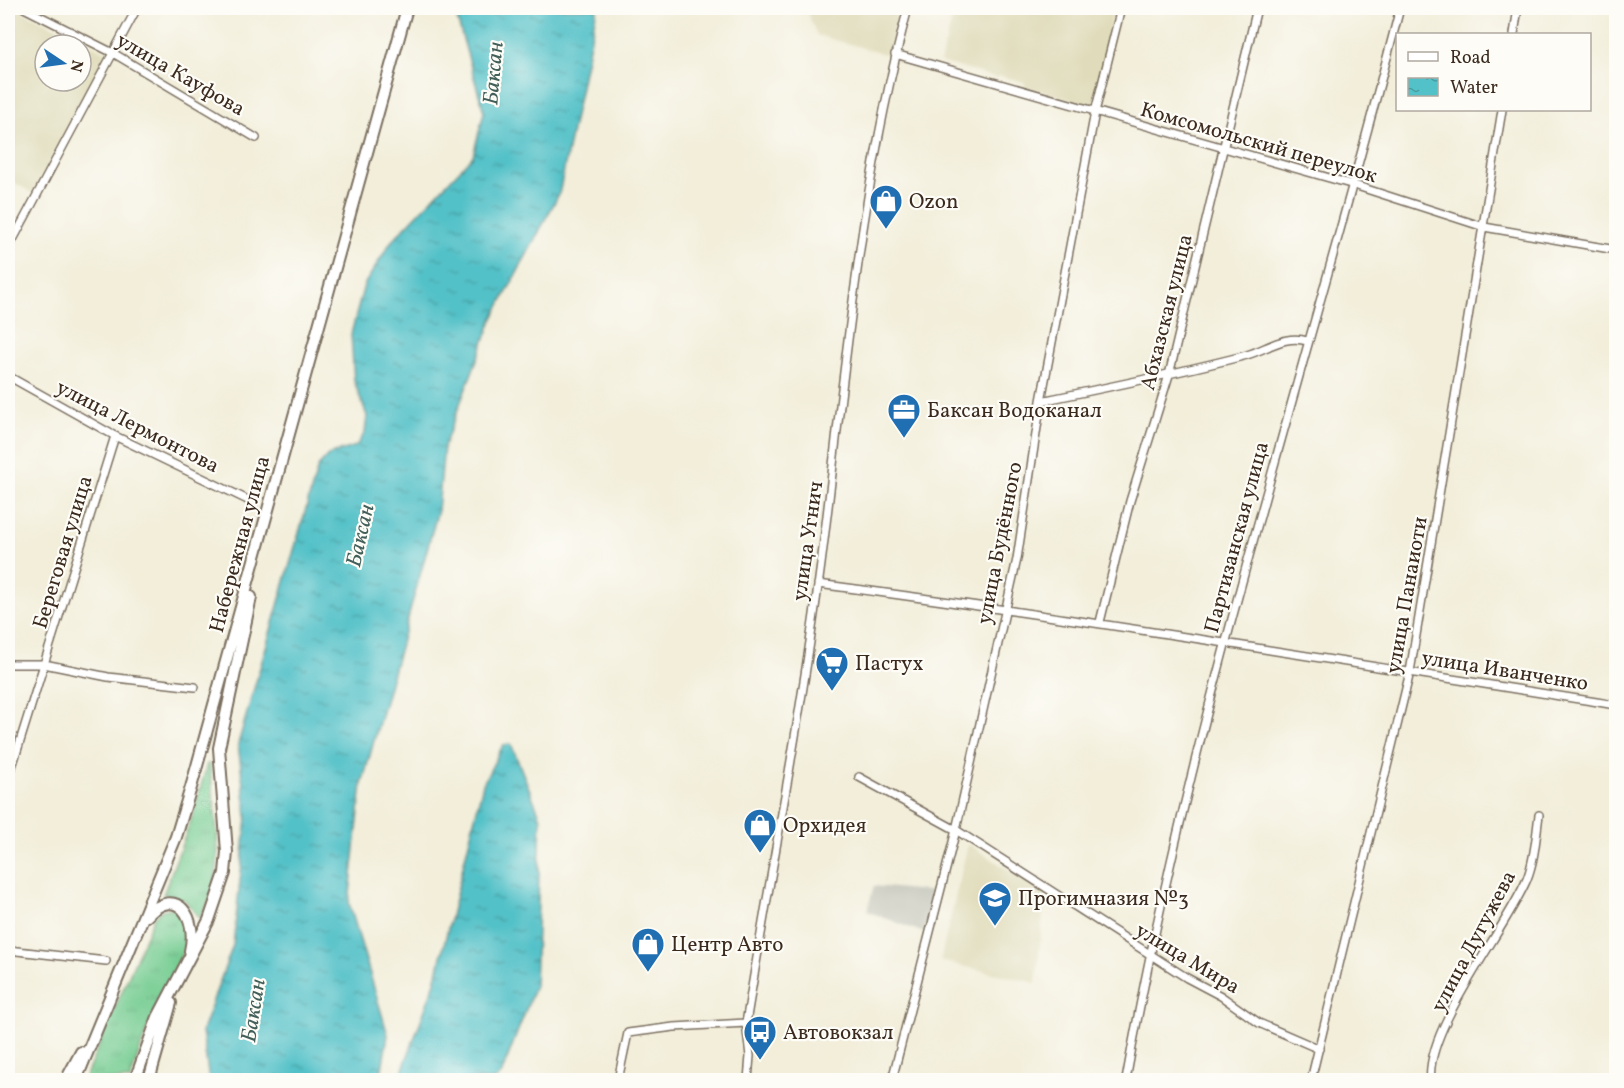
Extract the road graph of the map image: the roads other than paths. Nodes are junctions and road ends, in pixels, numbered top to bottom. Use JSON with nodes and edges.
{"nodes":[{"id":1,"x":24,"y":8,"type":"edge"},
{"id":2,"x":138,"y":8,"type":"edge"},
{"id":3,"x":407,"y":8,"type":"edge"},
{"id":4,"x":908,"y":8,"type":"edge"},
{"id":5,"x":1121,"y":8,"type":"edge"},
{"id":6,"x":1257,"y":8,"type":"edge"},
{"id":7,"x":1400,"y":8,"type":"edge"},
{"id":8,"x":1518,"y":8,"type":"edge"},
{"id":9,"x":1514,"y":33,"type":"edge"},
{"id":10,"x":113,"y":53,"type":"junction"},
{"id":11,"x":895,"y":54,"type":"junction"},
{"id":12,"x":1502,"y":111,"type":"edge"},
{"id":13,"x":1095,"y":112,"type":"junction"},
{"id":14,"x":256,"y":138,"type":"dead end"},
{"id":15,"x":1223,"y":148,"type":"junction"},
{"id":16,"x":1354,"y":186,"type":"junction"},
{"id":17,"x":1484,"y":227,"type":"junction"},
{"id":18,"x":8,"y":249,"type":"edge"},
{"id":19,"x":1617,"y":249,"type":"edge"},
{"id":20,"x":1307,"y":341,"type":"junction"},
{"id":21,"x":1169,"y":375,"type":"junction"},
{"id":22,"x":8,"y":376,"type":"edge"},
{"id":23,"x":1041,"y":401,"type":"junction"},
{"id":24,"x":115,"y":436,"type":"junction"},
{"id":25,"x":254,"y":503,"type":"dead end"},
{"id":26,"x":256,"y":558,"type":"junction"},
{"id":27,"x":818,"y":584,"type":"junction"},
{"id":28,"x":1004,"y":609,"type":"junction"},
{"id":29,"x":1100,"y":622,"type":"junction"},
{"id":30,"x":1224,"y":644,"type":"junction"},
{"id":31,"x":8,"y":664,"type":"edge"},
{"id":32,"x":44,"y":664,"type":"junction"},
{"id":33,"x":1410,"y":672,"type":"junction"},
{"id":34,"x":195,"y":687,"type":"dead end"},
{"id":35,"x":1617,"y":705,"type":"edge"},
{"id":36,"x":859,"y":777,"type":"dead end"},
{"id":37,"x":8,"y":780,"type":"edge"},
{"id":38,"x":1539,"y":815,"type":"dead end"},
{"id":39,"x":956,"y":830,"type":"junction"},
{"id":40,"x":143,"y":920,"type":"junction"},
{"id":41,"x":8,"y":950,"type":"edge"},
{"id":42,"x":1149,"y":954,"type":"junction"},
{"id":43,"x":106,"y":961,"type":"dead end"},
{"id":44,"x":186,"y":966,"type":"junction"},
{"id":45,"x":177,"y":984,"type":"junction"},
{"id":46,"x":746,"y":1023,"type":"junction"},
{"id":47,"x":94,"y":1032,"type":"junction"},
{"id":48,"x":1319,"y":1049,"type":"junction"},
{"id":49,"x":66,"y":1080,"type":"edge"},
{"id":50,"x":76,"y":1080,"type":"edge"},
{"id":51,"x":135,"y":1080,"type":"edge"},
{"id":52,"x":149,"y":1080,"type":"edge"},
{"id":53,"x":618,"y":1080,"type":"edge"},
{"id":54,"x":748,"y":1080,"type":"edge"},
{"id":55,"x":892,"y":1080,"type":"edge"},
{"id":56,"x":1126,"y":1080,"type":"edge"},
{"id":57,"x":1311,"y":1080,"type":"edge"},
{"id":58,"x":1431,"y":1080,"type":"edge"}],
"edges":[{"from":1,"to":10,"type":"street","name":"улица Кауфова"},
{"from":2,"to":10,"type":"street"},
{"from":3,"to":26,"type":"main road","name":"Набережная улица"},
{"from":4,"to":11,"type":"street","name":"улица Угнич"},
{"from":5,"to":13,"type":"street","name":"улица Будённого"},
{"from":6,"to":15,"type":"street","name":"Абхазская улица"},
{"from":7,"to":16,"type":"street","name":"Партизанская улица"},
{"from":8,"to":9,"type":"street"},
{"from":10,"to":14,"type":"street","name":"улица Кауфова"},
{"from":10,"to":18,"type":"street"},
{"from":11,"to":13,"type":"street","name":"Комсомольский переулок"},
{"from":11,"to":27,"type":"street","name":"улица Угнич"},
{"from":12,"to":17,"type":"street","name":"улица Панаиоти"},
{"from":13,"to":15,"type":"street","name":"Комсомольский переулок"},
{"from":13,"to":23,"type":"street","name":"улица Будённого"},
{"from":15,"to":16,"type":"street","name":"Комсомольский переулок"},
{"from":15,"to":21,"type":"street","name":"Абхазская улица"},
{"from":16,"to":17,"type":"street","name":"Комсомольский переулок"},
{"from":16,"to":20,"type":"street","name":"Партизанская улица"},
{"from":17,"to":19,"type":"street","name":"Комсомольский переулок"},
{"from":17,"to":33,"type":"street","name":"улица Панаиоти"},
{"from":20,"to":21,"type":"street"},
{"from":20,"to":30,"type":"street","name":"Партизанская улица"},
{"from":21,"to":23,"type":"street"},
{"from":21,"to":29,"type":"street","name":"Абхазская улица"},
{"from":22,"to":24,"type":"street","name":"улица Лермонтова"},
{"from":23,"to":28,"type":"street","name":"улица Будённого"},
{"from":24,"to":25,"type":"street","name":"улица Лермонтова"},
{"from":24,"to":32,"type":"street","name":"Береговая улица"},
{"from":26,"to":40,"type":"main road","name":"Набережная улица"},
{"from":26,"to":44,"type":"main road"},
{"from":27,"to":28,"type":"street","name":"улица Иванченко"},
{"from":27,"to":46,"type":"street","name":"улица Угнич"},
{"from":28,"to":29,"type":"street","name":"улица Иванченко"},
{"from":28,"to":39,"type":"street","name":"улица Будённого"},
{"from":29,"to":30,"type":"street","name":"улица Иванченко"},
{"from":30,"to":33,"type":"street","name":"улица Иванченко"},
{"from":30,"to":42,"type":"street","name":"Партизанская улица"},
{"from":31,"to":32,"type":"street"},
{"from":32,"to":34,"type":"street"},
{"from":32,"to":37,"type":"street","name":"Береговая улица"},
{"from":33,"to":35,"type":"street","name":"улица Иванченко"},
{"from":33,"to":48,"type":"street","name":"улица Панаиоти"},
{"from":36,"to":39,"type":"street","name":"улица Мира"},
{"from":38,"to":58,"type":"street","name":"улица Дугужева"},
{"from":39,"to":42,"type":"street","name":"улица Мира"},
{"from":39,"to":55,"type":"street","name":"улица Будённого"},
{"from":40,"to":44,"type":"main road"},
{"from":40,"to":47,"type":"main road","name":"Набережная улица"},
{"from":41,"to":43,"type":"street"},
{"from":42,"to":48,"type":"street","name":"улица Мира"},
{"from":42,"to":56,"type":"street","name":"Партизанская улица"},
{"from":44,"to":45,"type":"main road"},
{"from":45,"to":51,"type":"main road"},
{"from":45,"to":52,"type":"main road"},
{"from":46,"to":53,"type":"street"},
{"from":46,"to":54,"type":"street","name":"улица Угнич"},
{"from":47,"to":49,"type":"main road"},
{"from":47,"to":50,"type":"main road","name":"Набережная улица"},
{"from":48,"to":57,"type":"street","name":"улица Панаиоти"}]}
